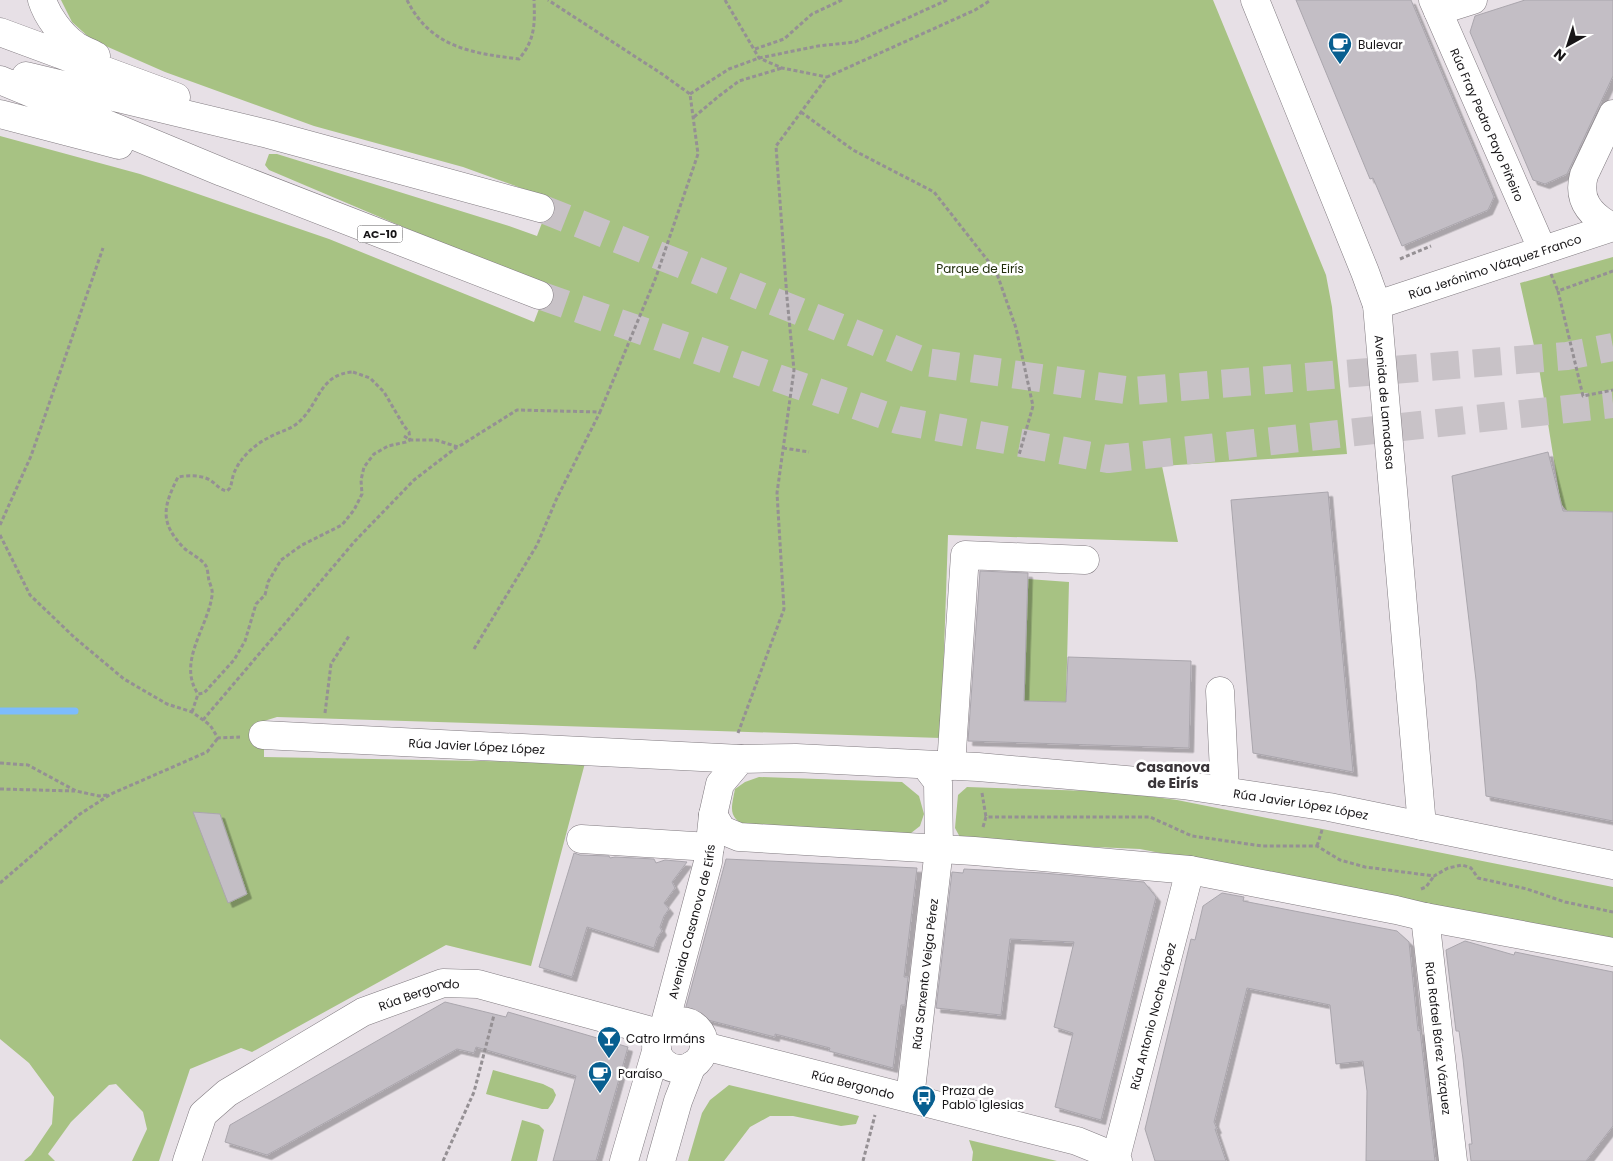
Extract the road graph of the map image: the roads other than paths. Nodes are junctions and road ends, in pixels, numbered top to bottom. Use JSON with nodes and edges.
{"nodes":[{"id":1,"x":42,"y":0,"type":"edge"},
{"id":2,"x":1255,"y":0,"type":"edge"},
{"id":3,"x":1474,"y":0,"type":"edge"},
{"id":4,"x":1435,"y":6,"type":"edge"},
{"id":5,"x":0,"y":32,"type":"edge"},
{"id":6,"x":0,"y":70,"type":"edge"},
{"id":7,"x":0,"y":80,"type":"edge"},
{"id":8,"x":185,"y":101,"type":"junction"},
{"id":9,"x":0,"y":114,"type":"edge"},
{"id":10,"x":1613,"y":114,"type":"edge"},
{"id":11,"x":268,"y":134,"type":"junction"},
{"id":12,"x":222,"y":172,"type":"junction"},
{"id":13,"x":540,"y":208,"type":"tunnel mouth"},
{"id":14,"x":1612,"y":227,"type":"edge"},
{"id":15,"x":1545,"y":259,"type":"junction"},
{"id":16,"x":539,"y":295,"type":"tunnel mouth"},
{"id":17,"x":1377,"y":305,"type":"junction"},
{"id":18,"x":1085,"y":560,"type":"dead end"},
{"id":19,"x":1220,"y":691,"type":"dead end"},
{"id":20,"x":263,"y":736,"type":"road end"},
{"id":21,"x":740,"y":746,"type":"junction"},
{"id":22,"x":691,"y":757,"type":"junction"},
{"id":23,"x":938,"y":765,"type":"junction"},
{"id":24,"x":720,"y":784,"type":"junction"},
{"id":25,"x":1225,"y":791,"type":"junction"},
{"id":26,"x":713,"y":815,"type":"junction"},
{"id":27,"x":1422,"y":826,"type":"junction"},
{"id":28,"x":580,"y":838,"type":"dead end"},
{"id":29,"x":710,"y":847,"type":"junction"},
{"id":30,"x":939,"y":849,"type":"junction"},
{"id":31,"x":1613,"y":865,"type":"edge"},
{"id":32,"x":1190,"y":870,"type":"junction"},
{"id":33,"x":1425,"y":917,"type":"junction"},
{"id":34,"x":1613,"y":952,"type":"edge"},
{"id":35,"x":660,"y":1036,"type":"junction"},
{"id":36,"x":698,"y":1056,"type":"junction"},
{"id":37,"x":910,"y":1098,"type":"junction"},
{"id":38,"x":1117,"y":1159,"type":"edge"},
{"id":39,"x":187,"y":1161,"type":"edge"},
{"id":40,"x":624,"y":1161,"type":"edge"},
{"id":41,"x":661,"y":1161,"type":"edge"},
{"id":42,"x":1453,"y":1161,"type":"edge"}],
"edges":[{"from":1,"to":8,"type":"street"},
{"from":2,"to":17,"type":"street","name":"Avenida de Lamadosa"},
{"from":3,"to":4,"type":"street"},
{"from":4,"to":15,"type":"street","name":"Rúa Fray Pedro Payo Piñeiro"},
{"from":5,"to":8,"type":"street"},
{"from":6,"to":11,"type":"street"},
{"from":7,"to":12,"type":"street","number":"AC-10"},
{"from":8,"to":11,"type":"street"},
{"from":9,"to":12,"type":"street","number":"AC-10"},
{"from":10,"to":14,"type":"street"},
{"from":11,"to":13,"type":"street"},
{"from":12,"to":16,"type":"street","number":"AC-10"},
{"from":14,"to":15,"type":"street","name":"Rúa Jerónimo Vázquez Franco"},
{"from":15,"to":17,"type":"street","name":"Rúa Jerónimo Vázquez Franco"},
{"from":17,"to":27,"type":"street","name":"Avenida de Lamadosa"},
{"from":18,"to":23,"type":"street"},
{"from":19,"to":25,"type":"street"},
{"from":20,"to":22,"type":"street","name":"Rúa Javier López López"},
{"from":21,"to":22,"type":"street","name":"Rúa Javier López López"},
{"from":21,"to":23,"type":"street","name":"Rúa Javier López López"},
{"from":21,"to":24,"type":"street"},
{"from":22,"to":24,"type":"street"},
{"from":23,"to":25,"type":"street","name":"Rúa Javier López López"},
{"from":23,"to":30,"type":"street"},
{"from":24,"to":26,"type":"street"},
{"from":25,"to":27,"type":"street","name":"Rúa Javier López López"},
{"from":26,"to":29,"type":"street","name":"Avenida Casanova de Eirís"},
{"from":26,"to":30,"type":"street"},
{"from":27,"to":31,"type":"street","name":"Rúa Javier López López"},
{"from":28,"to":29,"type":"street"},
{"from":29,"to":35,"type":"street","name":"Avenida Casanova de Eirís"},
{"from":30,"to":32,"type":"street"},
{"from":30,"to":37,"type":"street","name":"Rúa Sarxento Veiga Pérez"},
{"from":32,"to":33,"type":"street"},
{"from":32,"to":38,"type":"street","name":"Rúa Antonio Noche López"},
{"from":33,"to":34,"type":"street"},
{"from":33,"to":42,"type":"street","name":"Rúa Rafael Bárez Vázquez"},
{"from":35,"to":36,"type":"street"},
{"from":35,"to":36,"type":"street"},
{"from":35,"to":39,"type":"street","name":"Rúa Bergondo"},
{"from":35,"to":40,"type":"street","name":"Avenida Casanova de Eirís"},
{"from":36,"to":37,"type":"street","name":"Rúa Bergondo"},
{"from":36,"to":41,"type":"street"},
{"from":37,"to":38,"type":"street","name":"Rúa Bergondo"}]}
